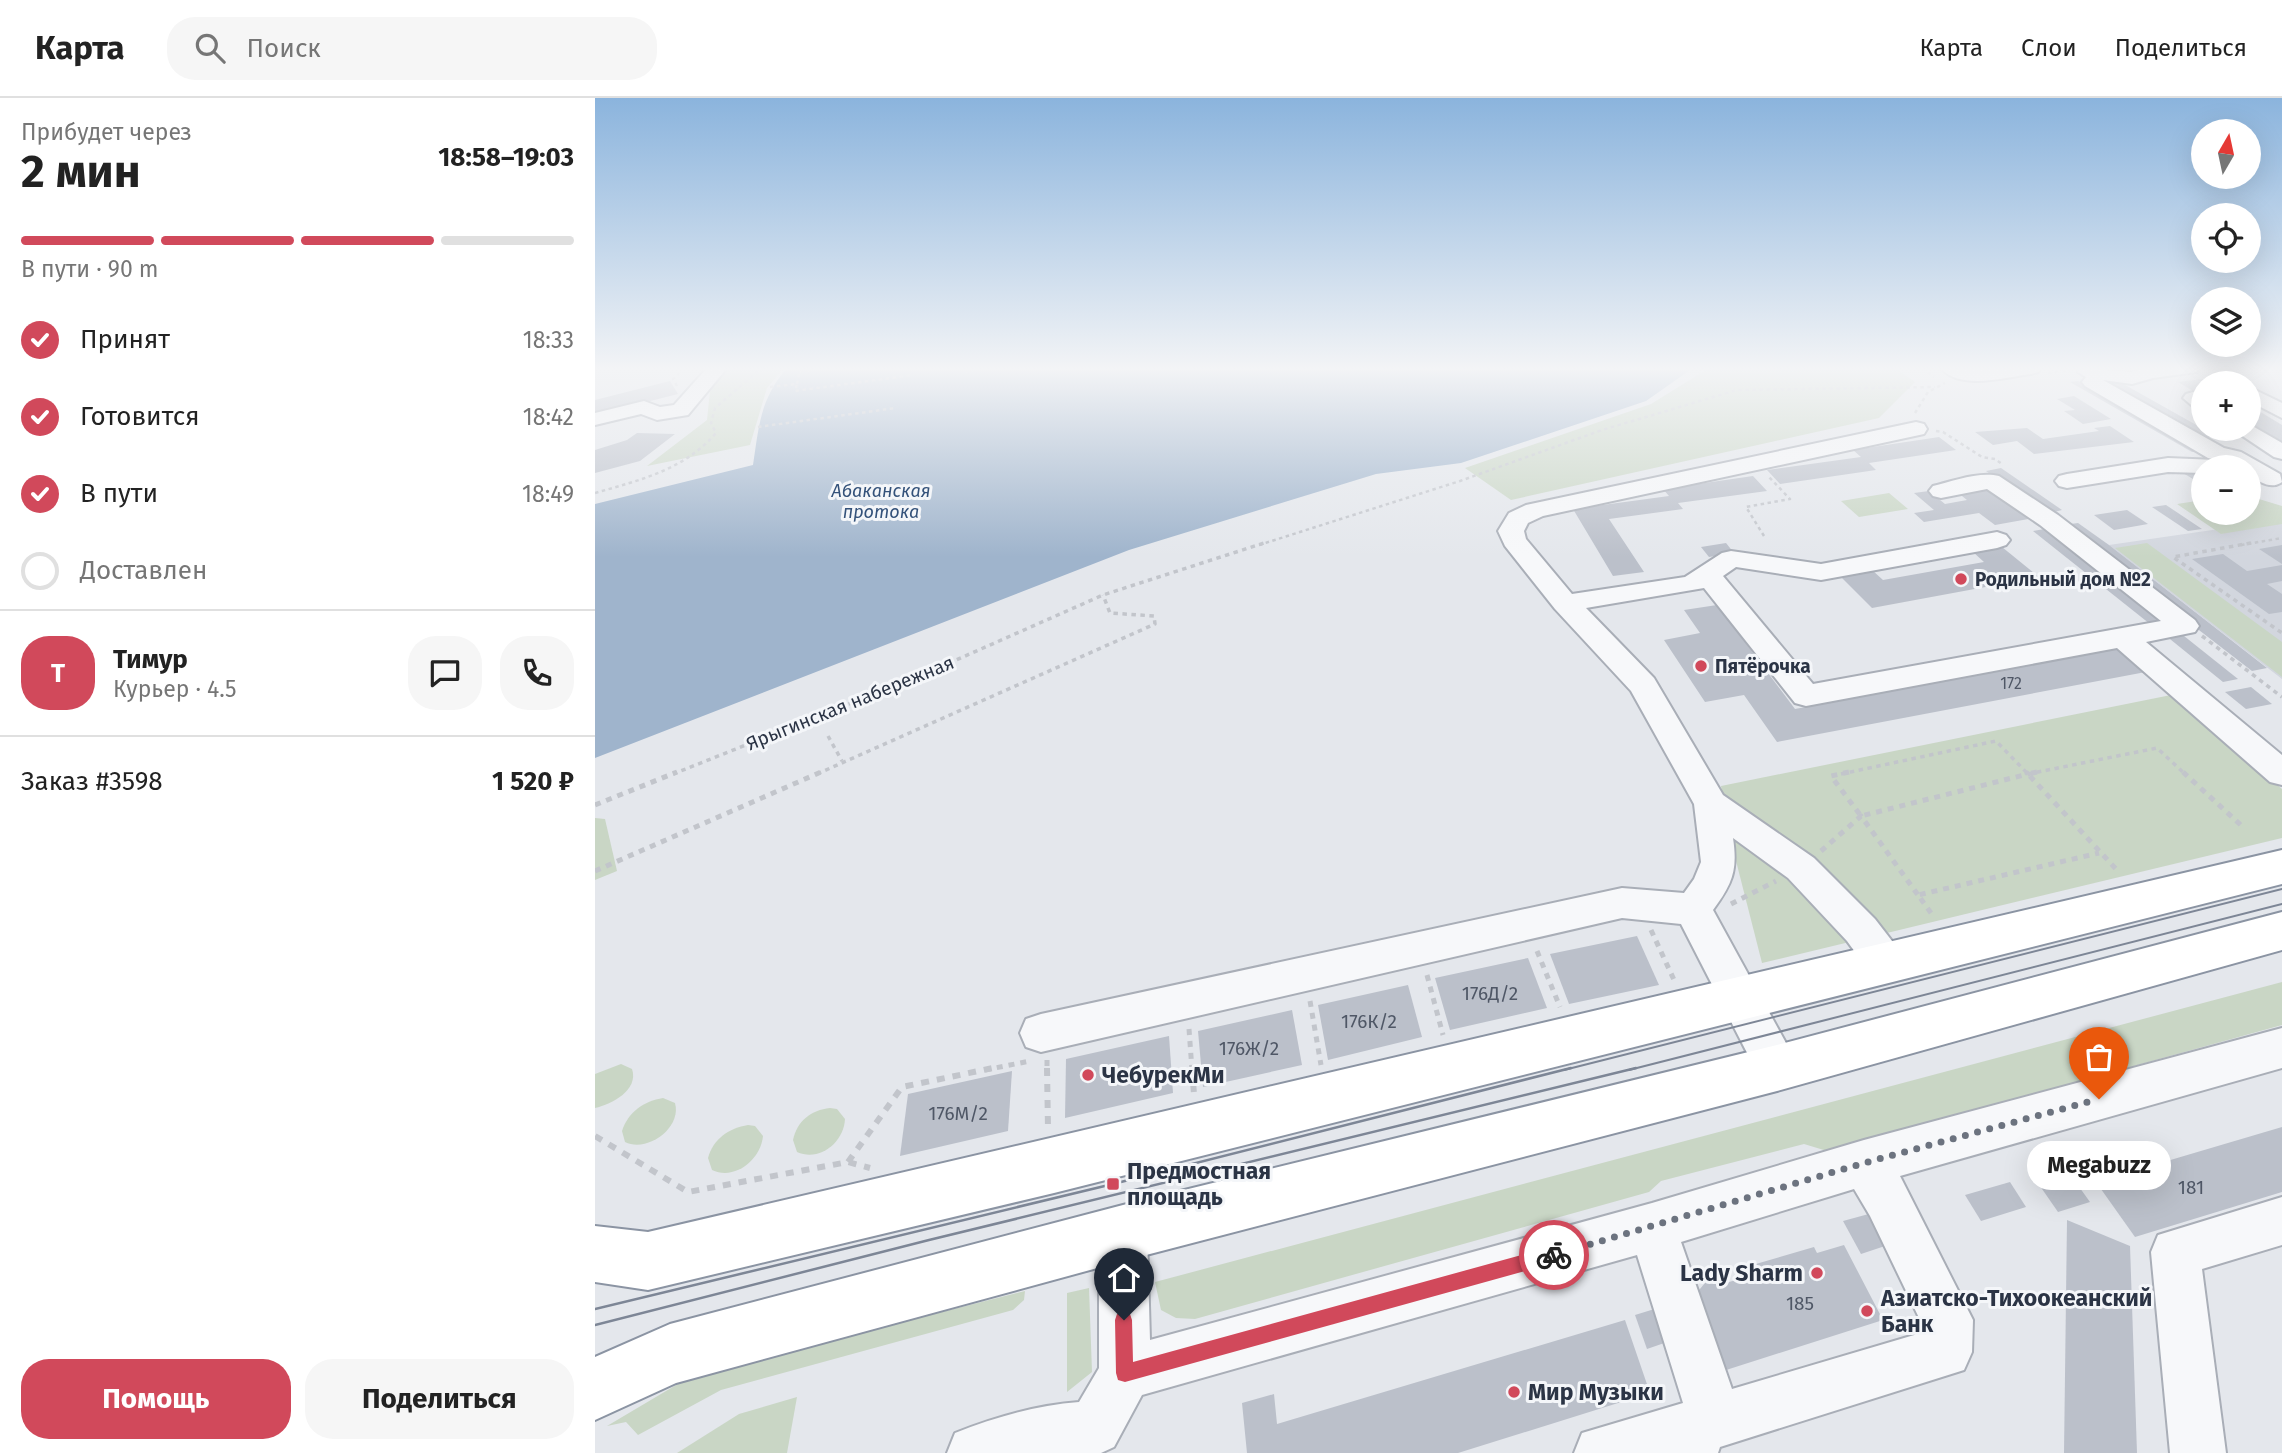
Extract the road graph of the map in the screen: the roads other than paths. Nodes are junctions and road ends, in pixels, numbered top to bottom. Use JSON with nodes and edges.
{"nodes":[{"id":1,"x":1881,"y":431,"type":"edge"},
{"id":2,"x":2180,"y":431,"type":"edge"},
{"id":3,"x":2246,"y":441,"type":"edge"},
{"id":4,"x":2253,"y":441,"type":"edge"},
{"id":5,"x":2282,"y":452,"type":"edge"},
{"id":6,"x":2191,"y":466,"type":"edge"},
{"id":7,"x":2261,"y":475,"type":"edge"},
{"id":8,"x":2279,"y":477,"type":"edge"},
{"id":9,"x":2067,"y":481,"type":"dead end"},
{"id":10,"x":1941,"y":491,"type":"dead end"},
{"id":11,"x":1997,"y":540,"type":"dead end"},
{"id":12,"x":1707,"y":574,"type":"junction"},
{"id":13,"x":1565,"y":603,"type":"junction"},
{"id":14,"x":2123,"y":638,"type":"junction"},
{"id":15,"x":2282,"y":773,"type":"edge"},
{"id":16,"x":1711,"y":804,"type":"junction"},
{"id":17,"x":2282,"y":867,"type":"edge"},
{"id":18,"x":1696,"y":915,"type":"junction"},
{"id":19,"x":2282,"y":931,"type":"edge"},
{"id":20,"x":1885,"y":962,"type":"junction"},
{"id":21,"x":1740,"y":999,"type":"junction"},
{"id":22,"x":1049,"y":1048,"type":"road end"},
{"id":23,"x":2282,"y":1048,"type":"edge"},
{"id":24,"x":1777,"y":1068,"type":"junction"},
{"id":25,"x":1864,"y":1163,"type":"junction"},
{"id":26,"x":2282,"y":1221,"type":"edge"},
{"id":27,"x":1652,"y":1227,"type":"junction"},
{"id":28,"x":1123,"y":1233,"type":"junction"},
{"id":29,"x":595,"y":1254,"type":"edge"},
{"id":30,"x":1125,"y":1373,"type":"junction"},
{"id":31,"x":595,"y":1389,"type":"edge"},
{"id":32,"x":1702,"y":1433,"type":"edge"},
{"id":33,"x":1090,"y":1441,"type":"edge"},
{"id":34,"x":975,"y":1453,"type":"edge"},
{"id":35,"x":1602,"y":1453,"type":"edge"},
{"id":36,"x":2198,"y":1453,"type":"edge"}],
"edges":[{"from":1,"to":13,"type":"street"},
{"from":2,"to":8,"type":"street"},
{"from":3,"to":8,"type":"street"},
{"from":4,"to":5,"type":"street"},
{"from":6,"to":9,"type":"street"},
{"from":7,"to":8,"type":"street"},
{"from":10,"to":14,"type":"street"},
{"from":11,"to":12,"type":"street"},
{"from":12,"to":13,"type":"street"},
{"from":12,"to":14,"type":"street"},
{"from":13,"to":16,"type":"street"},
{"from":14,"to":15,"type":"street"},
{"from":16,"to":18,"type":"street"},
{"from":16,"to":20,"type":"street"},
{"from":17,"to":20,"type":"highway"},
{"from":18,"to":21,"type":"street"},
{"from":18,"to":22,"type":"street"},
{"from":19,"to":24,"type":"highway"},
{"from":20,"to":21,"type":"highway"},
{"from":21,"to":24,"type":"street"},
{"from":21,"to":29,"type":"highway"},
{"from":23,"to":25,"type":"street"},
{"from":24,"to":28,"type":"highway"},
{"from":25,"to":27,"type":"street"},
{"from":25,"to":32,"type":"street"},
{"from":26,"to":36,"type":"street"},
{"from":27,"to":30,"type":"street"},
{"from":27,"to":32,"type":"street"},
{"from":28,"to":30,"type":"street"},
{"from":28,"to":31,"type":"highway"},
{"from":30,"to":33,"type":"street"},
{"from":32,"to":35,"type":"street"},
{"from":33,"to":34,"type":"street"}]}
